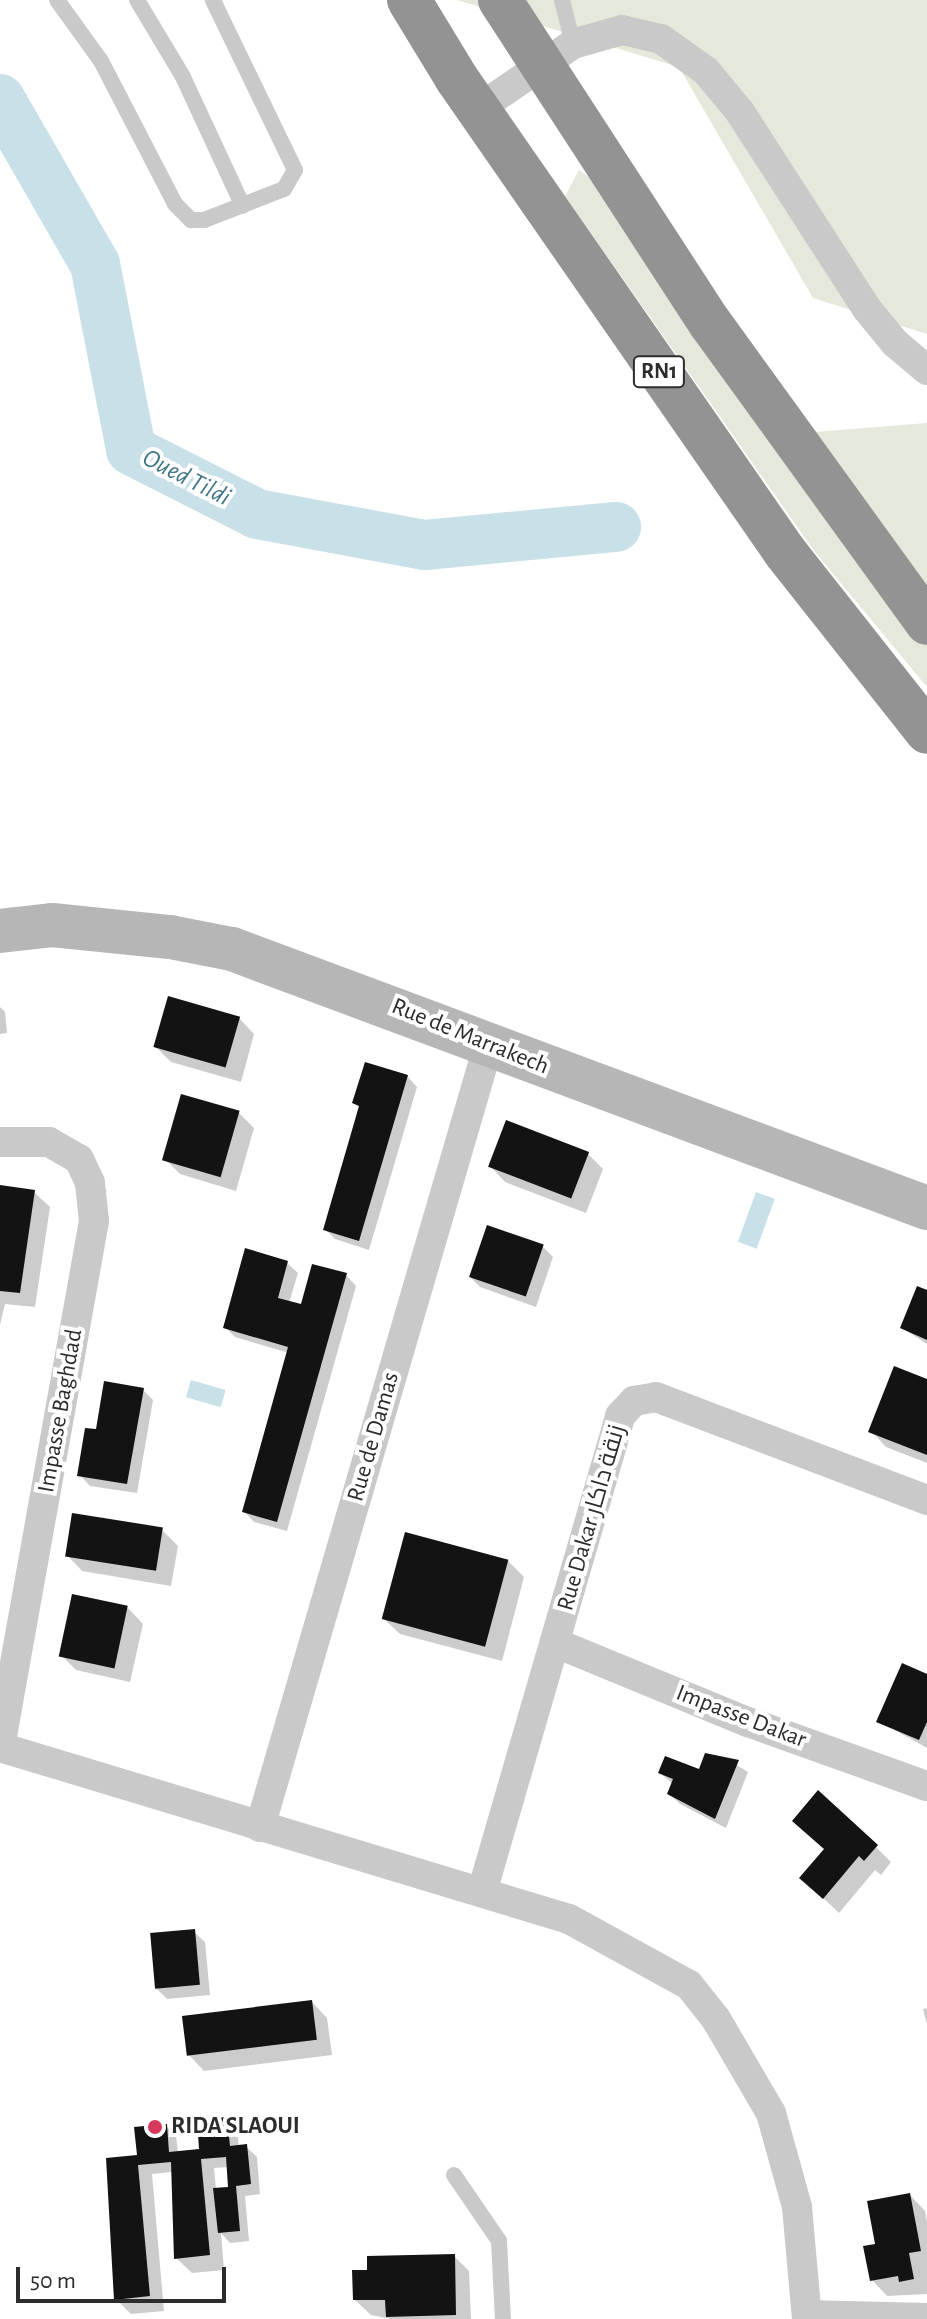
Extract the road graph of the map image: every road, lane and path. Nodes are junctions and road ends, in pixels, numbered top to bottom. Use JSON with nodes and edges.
{"nodes":[{"id":1,"x":57,"y":0,"type":"edge"},
{"id":2,"x":137,"y":0,"type":"edge"},
{"id":3,"x":213,"y":0,"type":"edge"},
{"id":4,"x":409,"y":0,"type":"edge"},
{"id":5,"x":500,"y":0,"type":"edge"},
{"id":6,"x":562,"y":0,"type":"edge"},
{"id":7,"x":557,"y":54,"type":"junction"},
{"id":8,"x":478,"y":109,"type":"junction"},
{"id":9,"x":243,"y":206,"type":"junction"},
{"id":10,"x":927,"y":370,"type":"edge"},
{"id":11,"x":927,"y":623,"type":"edge"},
{"id":12,"x":927,"y":732,"type":"edge"},
{"id":13,"x":0,"y":931,"type":"edge"},
{"id":14,"x":488,"y":1047,"type":"junction"},
{"id":15,"x":0,"y":1142,"type":"edge"},
{"id":16,"x":927,"y":1208,"type":"edge"},
{"id":17,"x":927,"y":1500,"type":"edge"},
{"id":18,"x":556,"y":1643,"type":"junction"},
{"id":19,"x":0,"y":1747,"type":"edge"},
{"id":20,"x":927,"y":1786,"type":"edge"},
{"id":21,"x":260,"y":1827,"type":"junction"},
{"id":22,"x":482,"y":1892,"type":"junction"},
{"id":23,"x":454,"y":2175,"type":"dead end"},
{"id":24,"x":807,"y":2317,"type":"edge"},
{"id":25,"x":927,"y":2318,"type":"edge"},
{"id":26,"x":503,"y":2319,"type":"edge"}],
"edges":[{"from":1,"to":9,"type":"lane"},
{"from":2,"to":9,"type":"lane"},
{"from":3,"to":9,"type":"lane"},
{"from":4,"to":8,"type":"highway","number":"RN1"},
{"from":5,"to":7,"type":"highway"},
{"from":6,"to":7,"type":"lane"},
{"from":7,"to":8,"type":"street"},
{"from":7,"to":10,"type":"street"},
{"from":7,"to":11,"type":"highway"},
{"from":8,"to":12,"type":"highway","number":"RN1"},
{"from":13,"to":14,"type":"street","name":"Rue de Marrakech"},
{"from":14,"to":16,"type":"street","name":"Rue de Marrakech"},
{"from":14,"to":21,"type":"street","name":"Rue de Damas"},
{"from":15,"to":19,"type":"street","name":"Impasse Baghdad"},
{"from":17,"to":18,"type":"street","name":"Rue Dakar زنقة داكار"},
{"from":18,"to":20,"type":"street","name":"Impasse Dakar"},
{"from":18,"to":22,"type":"street","name":"Rue Dakar زنقة داكار"},
{"from":19,"to":21,"type":"street"},
{"from":21,"to":22,"type":"street"},
{"from":22,"to":24,"type":"street"},
{"from":23,"to":26,"type":"lane"},
{"from":24,"to":25,"type":"street"}]}
